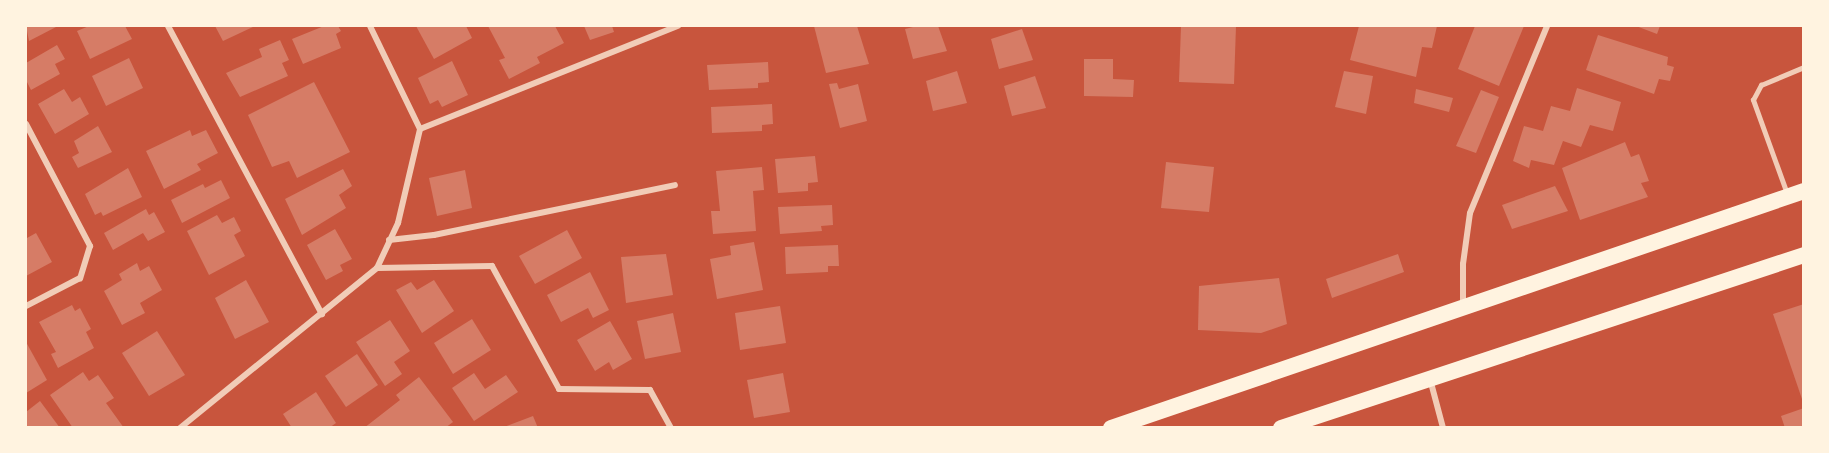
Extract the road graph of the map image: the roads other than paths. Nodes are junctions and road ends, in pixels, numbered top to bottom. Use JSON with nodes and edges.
{"nodes":[{"id":1,"x":168,"y":26,"type":"edge"},
{"id":2,"x":370,"y":26,"type":"edge"},
{"id":3,"x":678,"y":26,"type":"edge"},
{"id":4,"x":1547,"y":26,"type":"edge"},
{"id":5,"x":1803,"y":67,"type":"edge"},
{"id":6,"x":26,"y":124,"type":"edge"},
{"id":7,"x":420,"y":129,"type":"junction"},
{"id":8,"x":675,"y":185,"type":"dead end"},
{"id":9,"x":1796,"y":194,"type":"edge"},
{"id":10,"x":389,"y":240,"type":"junction"},
{"id":11,"x":1803,"y":255,"type":"edge"},
{"id":12,"x":377,"y":268,"type":"junction"},
{"id":13,"x":26,"y":306,"type":"edge"},
{"id":14,"x":1463,"y":309,"type":"junction"},
{"id":15,"x":322,"y":314,"type":"junction"},
{"id":16,"x":1430,"y":378,"type":"junction"},
{"id":17,"x":180,"y":428,"type":"edge"},
{"id":18,"x":670,"y":428,"type":"edge"},
{"id":19,"x":1111,"y":428,"type":"edge"},
{"id":20,"x":1281,"y":428,"type":"edge"},
{"id":21,"x":1443,"y":428,"type":"edge"}],
"edges":[{"from":1,"to":15,"type":"street"},
{"from":2,"to":7,"type":"street"},
{"from":3,"to":7,"type":"street"},
{"from":4,"to":14,"type":"street"},
{"from":5,"to":9,"type":"lane"},
{"from":6,"to":13,"type":"street"},
{"from":7,"to":10,"type":"street"},
{"from":8,"to":10,"type":"street"},
{"from":9,"to":14,"type":"highway"},
{"from":10,"to":12,"type":"street"},
{"from":11,"to":16,"type":"highway"},
{"from":12,"to":15,"type":"street"},
{"from":12,"to":18,"type":"street"},
{"from":14,"to":19,"type":"highway"},
{"from":15,"to":17,"type":"street"},
{"from":16,"to":20,"type":"highway"},
{"from":16,"to":21,"type":"street"}]}
